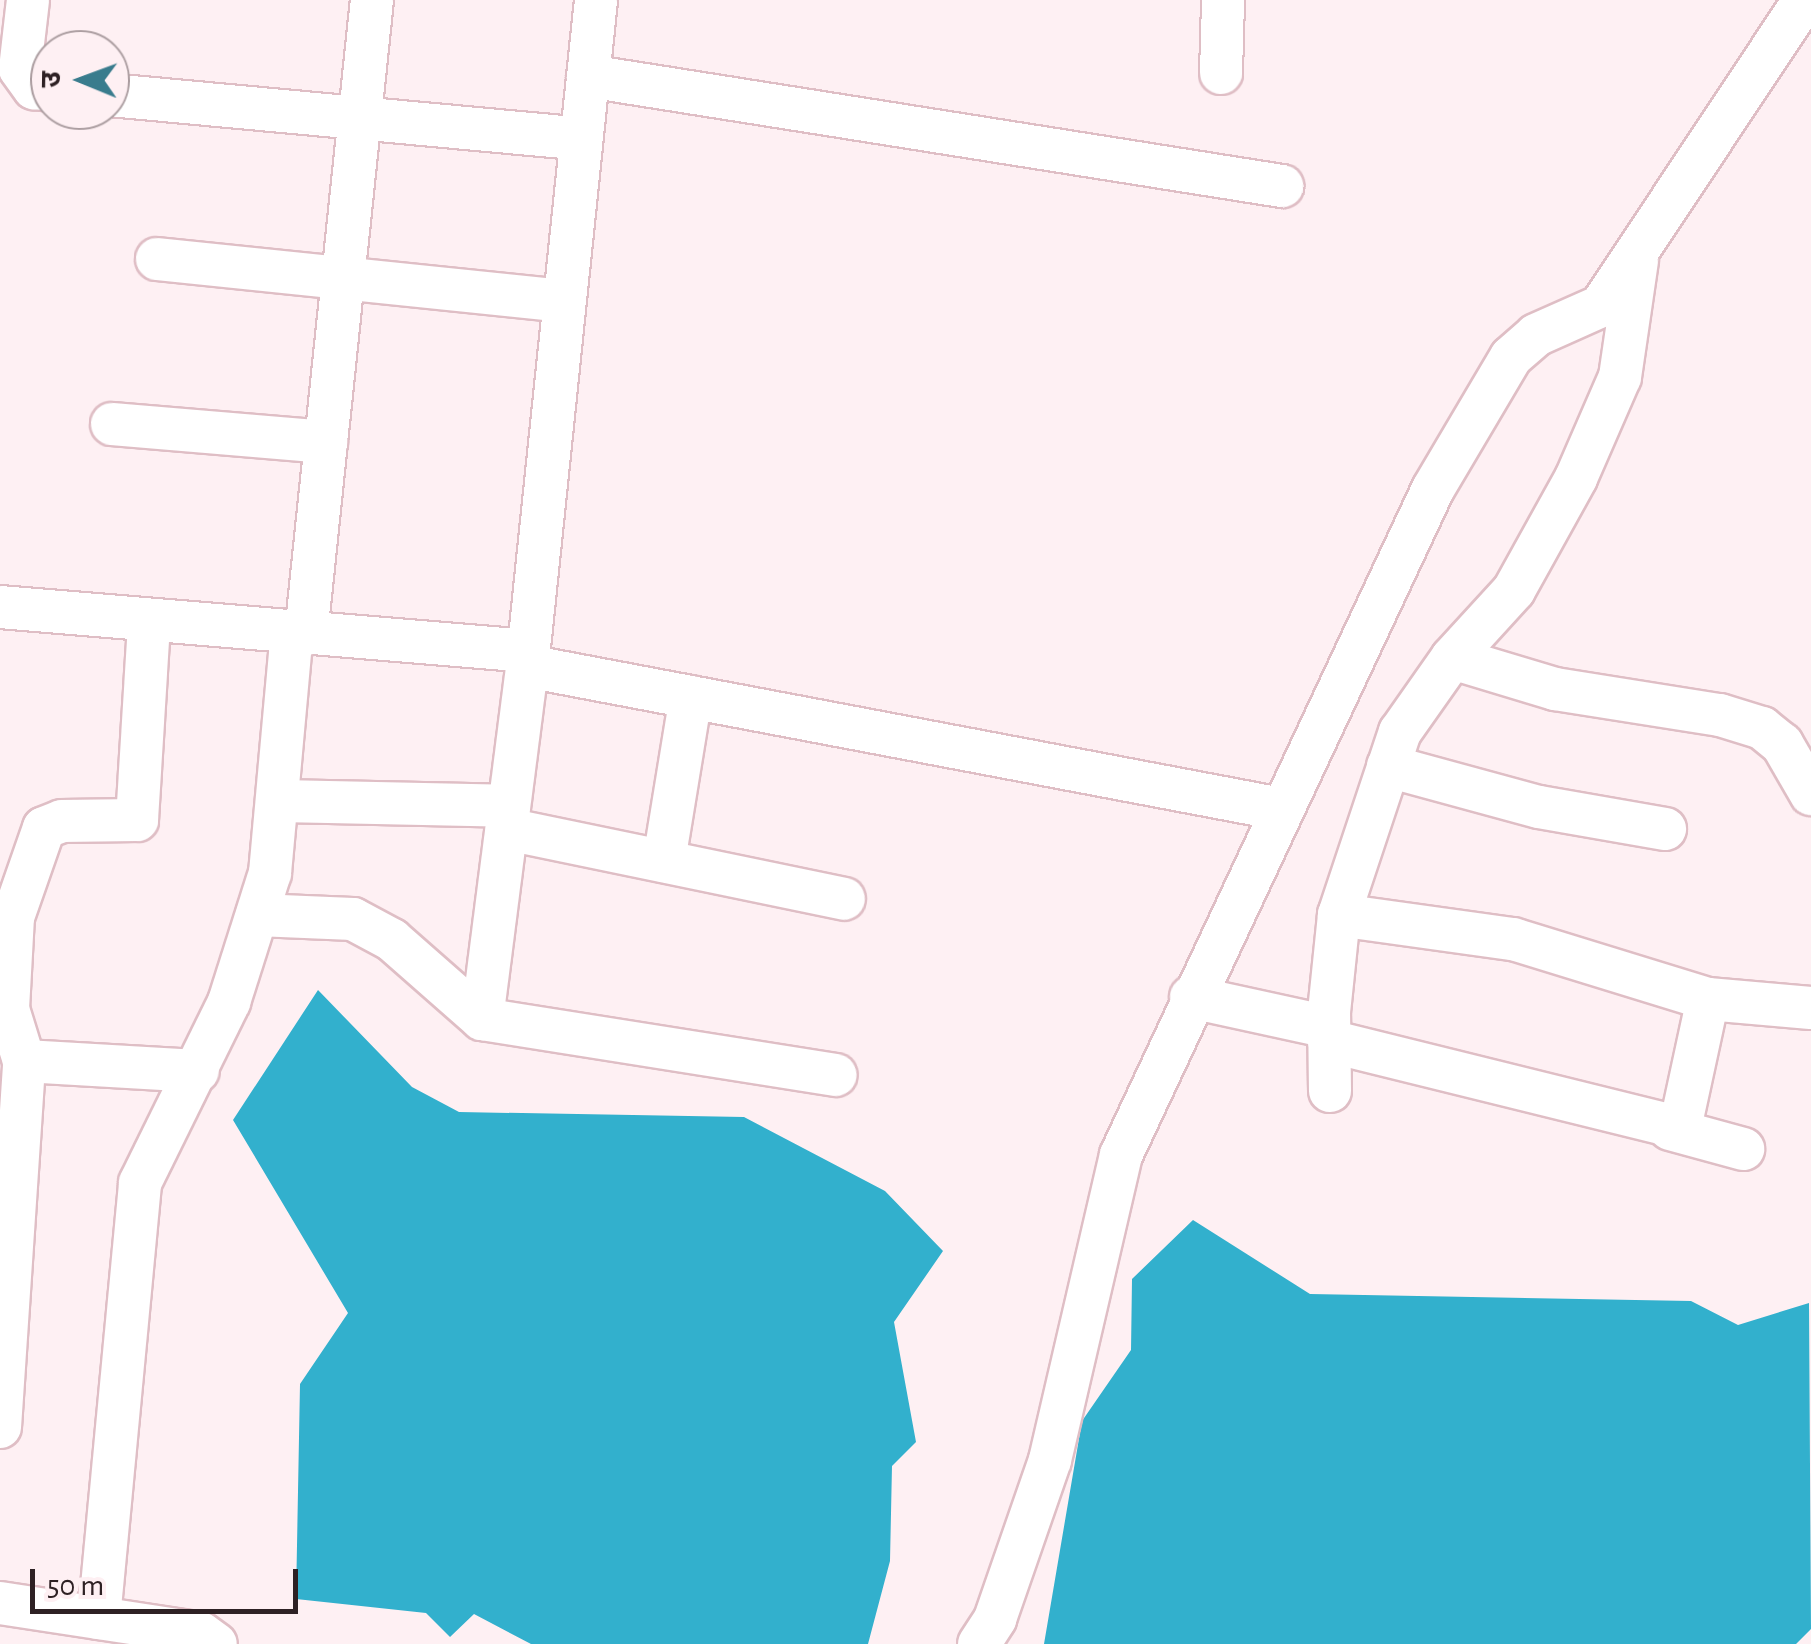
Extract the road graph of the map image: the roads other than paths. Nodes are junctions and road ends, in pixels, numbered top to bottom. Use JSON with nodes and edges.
{"nodes":[{"id":1,"x":28,"y":0,"type":"edge"},
{"id":2,"x":372,"y":0,"type":"edge"},
{"id":3,"x":596,"y":0,"type":"edge"},
{"id":4,"x":1223,"y":0,"type":"edge"},
{"id":5,"x":1804,"y":0,"type":"edge"},
{"id":6,"x":1220,"y":74,"type":"dead end"},
{"id":7,"x":588,"y":76,"type":"junction"},
{"id":8,"x":30,"y":83,"type":"edge"},
{"id":9,"x":130,"y":97,"type":"edge"},
{"id":10,"x":360,"y":116,"type":"junction"},
{"id":11,"x":581,"y":138,"type":"junction"},
{"id":12,"x":1282,"y":186,"type":"dead end"},
{"id":13,"x":1639,"y":250,"type":"junction"},
{"id":14,"x":157,"y":259,"type":"dead end"},
{"id":15,"x":343,"y":280,"type":"junction"},
{"id":16,"x":564,"y":301,"type":"junction"},
{"id":17,"x":112,"y":424,"type":"dead end"},
{"id":18,"x":326,"y":442,"type":"junction"},
{"id":19,"x":0,"y":607,"type":"edge"},
{"id":20,"x":149,"y":622,"type":"junction"},
{"id":21,"x":299,"y":634,"type":"junction"},
{"id":22,"x":527,"y":658,"type":"junction"},
{"id":23,"x":1452,"y":658,"type":"junction"},
{"id":24,"x":691,"y":696,"type":"junction"},
{"id":25,"x":1388,"y":766,"type":"junction"},
{"id":26,"x":1811,"y":794,"type":"edge"},
{"id":27,"x":278,"y":801,"type":"junction"},
{"id":28,"x":1281,"y":809,"type":"junction"},
{"id":29,"x":508,"y":817,"type":"junction"},
{"id":30,"x":1665,"y":829,"type":"dead end"},
{"id":31,"x":664,"y":861,"type":"junction"},
{"id":32,"x":844,"y":899,"type":"dead end"},
{"id":33,"x":257,"y":915,"type":"junction"},
{"id":34,"x":1339,"y":916,"type":"junction"},
{"id":35,"x":1191,"y":998,"type":"junction"},
{"id":36,"x":1708,"y":999,"type":"junction"},
{"id":37,"x":1811,"y":1008,"type":"edge"},
{"id":38,"x":482,"y":1018,"type":"junction"},
{"id":39,"x":1329,"y":1034,"type":"junction"},
{"id":40,"x":24,"y":1060,"type":"junction"},
{"id":41,"x":198,"y":1071,"type":"junction"},
{"id":42,"x":836,"y":1075,"type":"dead end"},
{"id":43,"x":1330,"y":1091,"type":"dead end"},
{"id":44,"x":1670,"y":1129,"type":"junction"},
{"id":45,"x":1743,"y":1148,"type":"dead end"},
{"id":46,"x":0,"y":1427,"type":"edge"},
{"id":47,"x":0,"y":1603,"type":"edge"},
{"id":48,"x":99,"y":1618,"type":"junction"},
{"id":49,"x":216,"y":1644,"type":"edge"},
{"id":50,"x":979,"y":1644,"type":"edge"}],
"edges":[{"from":1,"to":8,"type":"street"},
{"from":2,"to":10,"type":"street"},
{"from":3,"to":7,"type":"street"},
{"from":4,"to":6,"type":"street"},
{"from":5,"to":13,"type":"street"},
{"from":7,"to":11,"type":"street"},
{"from":7,"to":12,"type":"street"},
{"from":9,"to":10,"type":"street"},
{"from":10,"to":11,"type":"street"},
{"from":10,"to":15,"type":"street"},
{"from":11,"to":16,"type":"street"},
{"from":13,"to":23,"type":"street"},
{"from":13,"to":28,"type":"street"},
{"from":14,"to":15,"type":"street"},
{"from":15,"to":16,"type":"street"},
{"from":15,"to":18,"type":"street"},
{"from":16,"to":22,"type":"street"},
{"from":17,"to":18,"type":"street"},
{"from":18,"to":21,"type":"street"},
{"from":19,"to":20,"type":"street"},
{"from":20,"to":21,"type":"street"},
{"from":20,"to":40,"type":"street"},
{"from":21,"to":22,"type":"street"},
{"from":21,"to":27,"type":"street"},
{"from":22,"to":24,"type":"street"},
{"from":22,"to":29,"type":"street"},
{"from":23,"to":25,"type":"street"},
{"from":23,"to":26,"type":"street"},
{"from":24,"to":28,"type":"street"},
{"from":24,"to":31,"type":"street"},
{"from":25,"to":30,"type":"street"},
{"from":25,"to":34,"type":"street"},
{"from":27,"to":29,"type":"street"},
{"from":27,"to":33,"type":"street"},
{"from":28,"to":35,"type":"street"},
{"from":29,"to":31,"type":"street"},
{"from":29,"to":38,"type":"street"},
{"from":31,"to":32,"type":"street"},
{"from":33,"to":38,"type":"street"},
{"from":33,"to":41,"type":"street"},
{"from":34,"to":36,"type":"street"},
{"from":34,"to":39,"type":"street"},
{"from":35,"to":39,"type":"street"},
{"from":35,"to":50,"type":"street"},
{"from":36,"to":37,"type":"street"},
{"from":36,"to":44,"type":"street"},
{"from":38,"to":42,"type":"street"},
{"from":39,"to":43,"type":"street"},
{"from":39,"to":44,"type":"street"},
{"from":40,"to":41,"type":"street"},
{"from":40,"to":46,"type":"street"},
{"from":41,"to":48,"type":"street"},
{"from":44,"to":45,"type":"street"},
{"from":47,"to":48,"type":"street"},
{"from":48,"to":49,"type":"street"}]}
